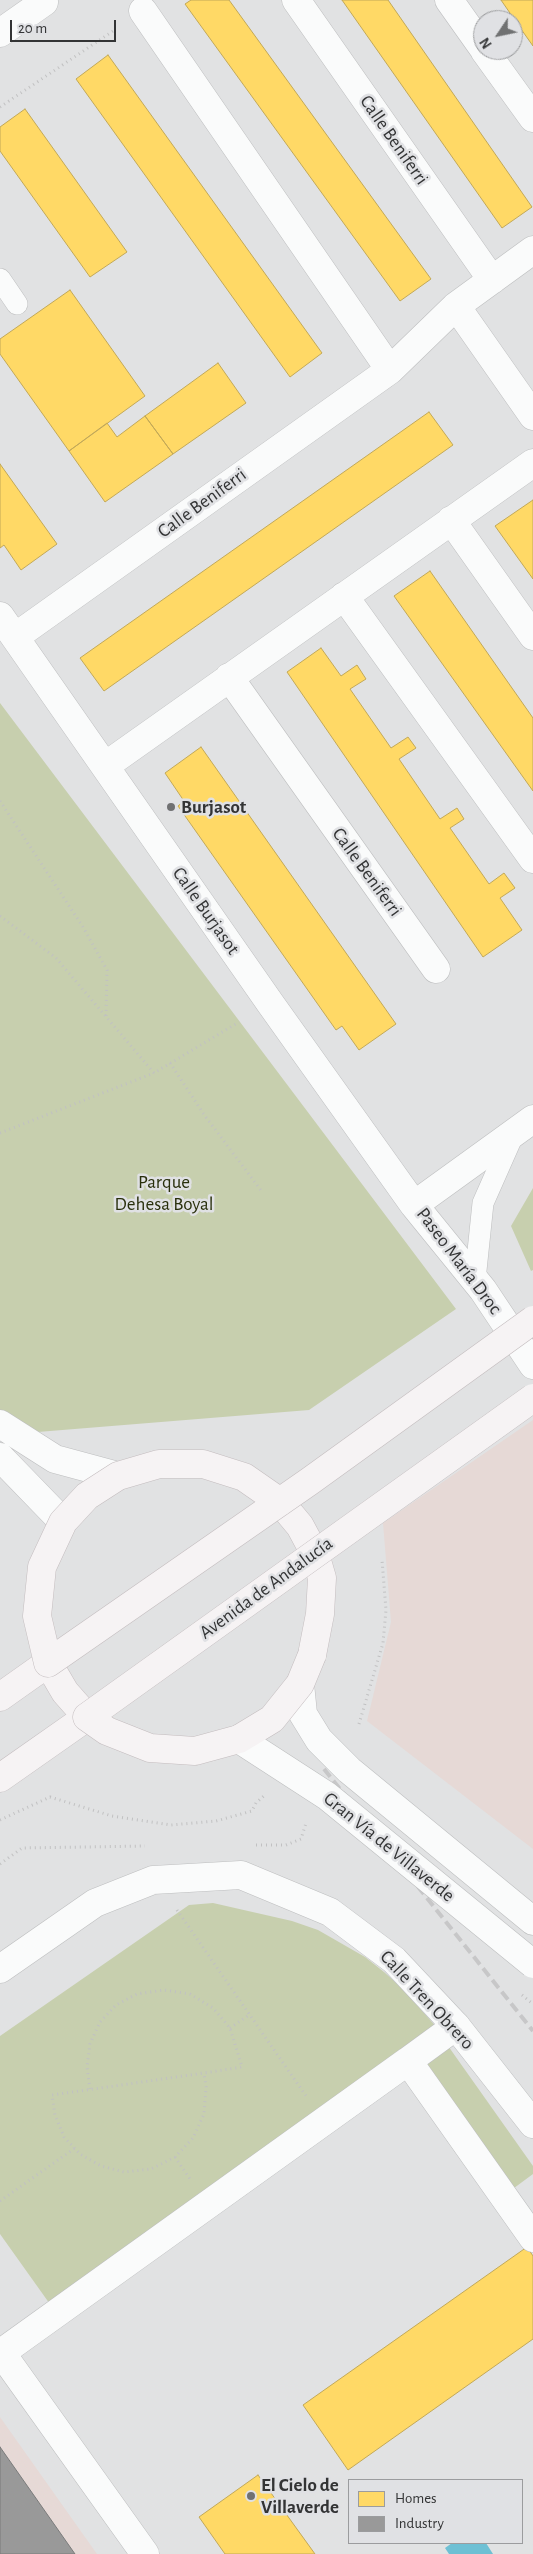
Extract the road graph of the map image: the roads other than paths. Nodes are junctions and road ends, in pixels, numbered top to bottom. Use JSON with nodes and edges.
{"nodes":[{"id":1,"x":43,"y":0,"type":"edge"},
{"id":2,"x":296,"y":0,"type":"edge"},
{"id":3,"x":449,"y":0,"type":"edge"},
{"id":4,"x":143,"y":10,"type":"road end"},
{"id":5,"x":0,"y":33,"type":"edge"},
{"id":6,"x":473,"y":34,"type":"edge"},
{"id":7,"x":492,"y":60,"type":"edge"},
{"id":8,"x":533,"y":118,"type":"edge"},
{"id":9,"x":533,"y":250,"type":"edge"},
{"id":10,"x":0,"y":278,"type":"edge"},
{"id":11,"x":492,"y":280,"type":"junction"},
{"id":12,"x":17,"y":304,"type":"dead end"},
{"id":13,"x":456,"y":306,"type":"junction"},
{"id":14,"x":390,"y":370,"type":"junction"},
{"id":15,"x":530,"y":405,"type":"edge"},
{"id":16,"x":533,"y":462,"type":"edge"},
{"id":17,"x":451,"y":520,"type":"junction"},
{"id":18,"x":344,"y":596,"type":"junction"},
{"id":19,"x":8,"y":627,"type":"edge"},
{"id":20,"x":533,"y":636,"type":"edge"},
{"id":21,"x":229,"y":677,"type":"junction"},
{"id":22,"x":105,"y":766,"type":"junction"},
{"id":23,"x":533,"y":859,"type":"edge"},
{"id":24,"x":436,"y":969,"type":"dead end"},
{"id":25,"x":524,"y":1126,"type":"edge"},
{"id":26,"x":414,"y":1205,"type":"junction"},
{"id":27,"x":475,"y":1280,"type":"junction"},
{"id":28,"x":533,"y":1320,"type":"edge"},
{"id":29,"x":533,"y":1365,"type":"edge"},
{"id":30,"x":533,"y":1398,"type":"edge"},
{"id":31,"x":0,"y":1424,"type":"edge"},
{"id":32,"x":0,"y":1457,"type":"edge"},
{"id":33,"x":118,"y":1476,"type":"junction"},
{"id":34,"x":280,"y":1502,"type":"junction"},
{"id":35,"x":63,"y":1522,"type":"junction"},
{"id":36,"x":315,"y":1554,"type":"junction"},
{"id":37,"x":48,"y":1663,"type":"junction"},
{"id":38,"x":300,"y":1684,"type":"junction"},
{"id":39,"x":0,"y":1697,"type":"edge"},
{"id":40,"x":87,"y":1717,"type":"junction"},
{"id":41,"x":238,"y":1739,"type":"junction"},
{"id":42,"x":0,"y":1778,"type":"edge"},
{"id":43,"x":533,"y":1921,"type":"edge"},
{"id":44,"x":533,"y":1964,"type":"edge"},
{"id":45,"x":0,"y":1970,"type":"edge"},
{"id":46,"x":456,"y":2026,"type":"junction"},
{"id":47,"x":408,"y":2061,"type":"junction"},
{"id":48,"x":528,"y":2115,"type":"edge"},
{"id":49,"x":533,"y":2238,"type":"edge"},
{"id":50,"x":1,"y":2352,"type":"edge"},
{"id":51,"x":145,"y":2554,"type":"edge"}],
"edges":[{"from":1,"to":5,"type":"street"},
{"from":2,"to":11,"type":"street","name":"Calle Beniferri"},
{"from":3,"to":6,"type":"street"},
{"from":4,"to":14,"type":"street"},
{"from":7,"to":8,"type":"street"},
{"from":9,"to":11,"type":"street","name":"Calle Beniferri"},
{"from":10,"to":12,"type":"lane"},
{"from":11,"to":13,"type":"street","name":"Calle Beniferri"},
{"from":13,"to":14,"type":"street","name":"Calle Beniferri"},
{"from":13,"to":15,"type":"street"},
{"from":14,"to":19,"type":"street","name":"Calle Beniferri"},
{"from":16,"to":17,"type":"street"},
{"from":17,"to":18,"type":"street"},
{"from":17,"to":20,"type":"street"},
{"from":18,"to":21,"type":"street"},
{"from":18,"to":23,"type":"street"},
{"from":19,"to":22,"type":"street","name":"Calle Burjasot"},
{"from":21,"to":22,"type":"street"},
{"from":21,"to":24,"type":"street","name":"Calle Beniferri"},
{"from":22,"to":26,"type":"street","name":"Calle Burjasot"},
{"from":25,"to":26,"type":"street","name":"Paseo María Droc"},
{"from":25,"to":27,"type":"lane"},
{"from":26,"to":27,"type":"street","name":"Paseo María Droc"},
{"from":27,"to":29,"type":"street","name":"Paseo María Droc"},
{"from":28,"to":34,"type":"main road","bridge":true},
{"from":30,"to":36,"type":"main road","name":"Avenida de Andalucía","bridge":true},
{"from":31,"to":33,"type":"street"},
{"from":32,"to":35,"type":"street"},
{"from":33,"to":34,"type":"main road","bridge":true},
{"from":33,"to":35,"type":"main road","bridge":true},
{"from":34,"to":36,"type":"main road"},
{"from":34,"to":37,"type":"main road","bridge":true},
{"from":35,"to":37,"type":"main road","bridge":true},
{"from":36,"to":38,"type":"main road","bridge":true},
{"from":36,"to":40,"type":"main road","name":"Avenida de Andalucía","bridge":true},
{"from":37,"to":39,"type":"main road"},
{"from":37,"to":40,"type":"main road"},
{"from":38,"to":41,"type":"main road","bridge":true},
{"from":38,"to":43,"type":"street","name":"Gran Vía de Villaverde"},
{"from":40,"to":41,"type":"main road","bridge":true},
{"from":40,"to":42,"type":"main road","name":"Avenida de Andalucía"},
{"from":41,"to":44,"type":"street","name":"Gran Vía de Villaverde","bridge":true},
{"from":45,"to":46,"type":"street","name":"Calle Tren Obrero"},
{"from":46,"to":47,"type":"street"},
{"from":46,"to":48,"type":"street","name":"Calle Tren Obrero"},
{"from":47,"to":49,"type":"street"},
{"from":47,"to":50,"type":"street"},
{"from":50,"to":51,"type":"street"}]}
